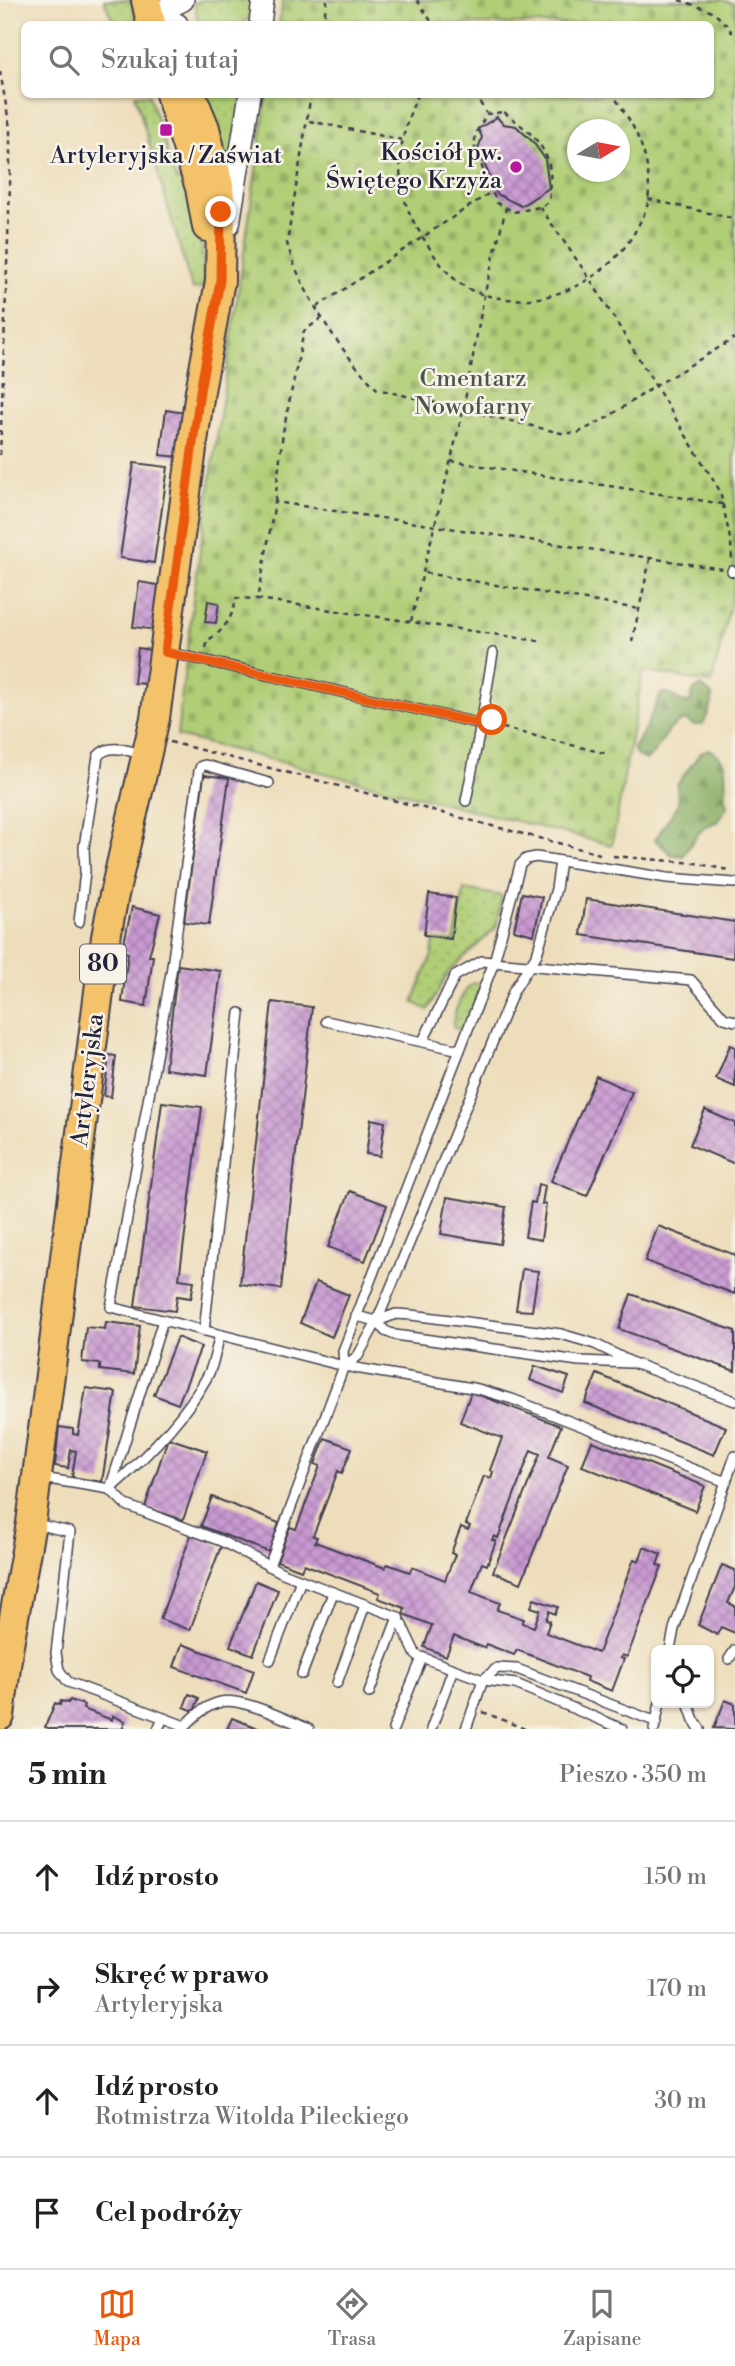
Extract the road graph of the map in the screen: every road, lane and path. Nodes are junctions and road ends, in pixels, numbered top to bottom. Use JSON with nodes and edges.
{"nodes":[{"id":1,"x":183,"y":0,"type":"edge"},
{"id":2,"x":327,"y":0,"type":"edge"},
{"id":3,"x":417,"y":0,"type":"edge"},
{"id":4,"x":679,"y":0,"type":"edge"},
{"id":5,"x":156,"y":18,"type":"edge"},
{"id":6,"x":324,"y":21,"type":"edge"},
{"id":7,"x":431,"y":21,"type":"edge"},
{"id":8,"x":735,"y":37,"type":"edge"},
{"id":9,"x":0,"y":71,"type":"edge"},
{"id":10,"x":171,"y":98,"type":"edge"},
{"id":11,"x":193,"y":98,"type":"edge"},
{"id":12,"x":249,"y":98,"type":"edge"},
{"id":13,"x":310,"y":98,"type":"edge"},
{"id":14,"x":416,"y":98,"type":"edge"},
{"id":15,"x":477,"y":98,"type":"edge"},
{"id":16,"x":615,"y":98,"type":"edge"},
{"id":17,"x":487,"y":114,"type":"junction"},
{"id":18,"x":307,"y":121,"type":"junction"},
{"id":19,"x":402,"y":140,"type":"junction"},
{"id":20,"x":491,"y":191,"type":"junction"},
{"id":21,"x":648,"y":199,"type":"junction"},
{"id":22,"x":540,"y":207,"type":"junction"},
{"id":23,"x":506,"y":208,"type":"junction"},
{"id":24,"x":735,"y":219,"type":"edge"},
{"id":25,"x":421,"y":236,"type":"junction"},
{"id":26,"x":590,"y":279,"type":"junction"},
{"id":27,"x":220,"y":281,"type":"junction"},
{"id":28,"x":484,"y":296,"type":"junction"},
{"id":29,"x":317,"y":306,"type":"junction"},
{"id":30,"x":323,"y":317,"type":"junction"},
{"id":31,"x":209,"y":331,"type":"junction"},
{"id":32,"x":735,"y":338,"type":"edge"},
{"id":33,"x":657,"y":385,"type":"junction"},
{"id":34,"x":463,"y":411,"type":"junction"},
{"id":35,"x":0,"y":455,"type":"edge"},
{"id":36,"x":451,"y":461,"type":"junction"},
{"id":37,"x":275,"y":502,"type":"junction"},
{"id":38,"x":723,"y":504,"type":"junction"},
{"id":39,"x":435,"y":527,"type":"junction"},
{"id":40,"x":650,"y":559,"type":"junction"},
{"id":41,"x":733,"y":571,"type":"edge"},
{"id":42,"x":424,"y":572,"type":"junction"},
{"id":43,"x":258,"y":599,"type":"junction"},
{"id":44,"x":639,"y":609,"type":"junction"},
{"id":45,"x":411,"y":622,"type":"junction"},
{"id":46,"x":539,"y":641,"type":"dead end"},
{"id":47,"x":632,"y":642,"type":"dead end"},
{"id":48,"x":165,"y":652,"type":"junction"},
{"id":49,"x":493,"y":653,"type":"dead end"},
{"id":50,"x":203,"y":659,"type":"junction"},
{"id":51,"x":481,"y":722,"type":"junction"},
{"id":52,"x":157,"y":748,"type":"junction"},
{"id":53,"x":608,"y":754,"type":"dead end"},
{"id":54,"x":269,"y":783,"type":"dead end"},
{"id":55,"x":466,"y":801,"type":"dead end"},
{"id":56,"x":560,"y":861,"type":"junction"},
{"id":57,"x":735,"y":871,"type":"edge"},
{"id":58,"x":735,"y":883,"type":"edge"},
{"id":59,"x":79,"y":922,"type":"dead end"},
{"id":60,"x":494,"y":962,"type":"junction"},
{"id":61,"x":530,"y":966,"type":"junction"},
{"id":62,"x":240,"y":1013,"type":"dead end"},
{"id":63,"x":326,"y":1021,"type":"dead end"},
{"id":64,"x":735,"y":1021,"type":"edge"},
{"id":65,"x":423,"y":1041,"type":"junction"},
{"id":66,"x":460,"y":1050,"type":"junction"},
{"id":67,"x":356,"y":1316,"type":"junction"},
{"id":68,"x":163,"y":1320,"type":"junction"},
{"id":69,"x":377,"y":1321,"type":"junction"},
{"id":70,"x":204,"y":1331,"type":"junction"},
{"id":71,"x":220,"y":1335,"type":"junction"},
{"id":72,"x":633,"y":1363,"type":"junction"},
{"id":73,"x":344,"y":1366,"type":"junction"},
{"id":74,"x":735,"y":1401,"type":"edge"},
{"id":75,"x":735,"y":1456,"type":"edge"},
{"id":76,"x":37,"y":1477,"type":"junction"},
{"id":77,"x":726,"y":1482,"type":"junction"},
{"id":78,"x":110,"y":1489,"type":"junction"},
{"id":79,"x":31,"y":1522,"type":"junction"},
{"id":80,"x":269,"y":1566,"type":"junction"},
{"id":81,"x":301,"y":1580,"type":"junction"},
{"id":82,"x":333,"y":1592,"type":"junction"},
{"id":83,"x":365,"y":1605,"type":"junction"},
{"id":84,"x":398,"y":1618,"type":"junction"},
{"id":85,"x":674,"y":1629,"type":"junction"},
{"id":86,"x":671,"y":1645,"type":"edge"},
{"id":87,"x":676,"y":1645,"type":"edge"},
{"id":88,"x":422,"y":1658,"type":"junction"},
{"id":89,"x":270,"y":1660,"type":"dead end"},
{"id":90,"x":453,"y":1669,"type":"junction"},
{"id":91,"x":302,"y":1674,"type":"dead end"},
{"id":92,"x":483,"y":1680,"type":"junction"},
{"id":93,"x":337,"y":1682,"type":"dead end"},
{"id":94,"x":369,"y":1693,"type":"dead end"},
{"id":95,"x":474,"y":1708,"type":"junction"},
{"id":96,"x":659,"y":1708,"type":"edge"},
{"id":97,"x":690,"y":1708,"type":"edge"},
{"id":98,"x":0,"y":1718,"type":"edge"},
{"id":99,"x":163,"y":1718,"type":"junction"},
{"id":100,"x":655,"y":1726,"type":"edge"},
{"id":101,"x":187,"y":1727,"type":"edge"},
{"id":102,"x":4,"y":1729,"type":"edge"},
{"id":103,"x":158,"y":1729,"type":"edge"},
{"id":104,"x":309,"y":1729,"type":"edge"},
{"id":105,"x":393,"y":1729,"type":"edge"},
{"id":106,"x":431,"y":1729,"type":"edge"},
{"id":107,"x":466,"y":1729,"type":"edge"},
{"id":108,"x":525,"y":1729,"type":"edge"},
{"id":109,"x":622,"y":1729,"type":"edge"},
{"id":110,"x":700,"y":1729,"type":"edge"}],
"edges":[{"from":1,"to":5,"type":"street"},
{"from":2,"to":6,"type":"path"},
{"from":3,"to":7,"type":"path"},
{"from":4,"to":8,"type":"path"},
{"from":9,"to":35,"type":"path"},
{"from":10,"to":31,"type":"main road","number":"80"},
{"from":11,"to":27,"type":"main road","name":"Artyleryjska"},
{"from":12,"to":27,"type":"street"},
{"from":13,"to":18,"type":"path"},
{"from":14,"to":19,"type":"path"},
{"from":15,"to":17,"type":"path"},
{"from":16,"to":21,"type":"path"},
{"from":17,"to":20,"type":"path"},
{"from":17,"to":22,"type":"path"},
{"from":18,"to":19,"type":"path"},
{"from":18,"to":29,"type":"path"},
{"from":19,"to":25,"type":"path"},
{"from":20,"to":23,"type":"path"},
{"from":20,"to":25,"type":"path"},
{"from":21,"to":24,"type":"path"},
{"from":21,"to":26,"type":"path"},
{"from":22,"to":23,"type":"path"},
{"from":22,"to":26,"type":"path"},
{"from":23,"to":28,"type":"path"},
{"from":25,"to":28,"type":"path"},
{"from":25,"to":29,"type":"path"},
{"from":26,"to":28,"type":"path"},
{"from":26,"to":33,"type":"path"},
{"from":27,"to":31,"type":"main road","name":"Artyleryjska"},
{"from":28,"to":34,"type":"path"},
{"from":29,"to":30,"type":"path"},
{"from":30,"to":34,"type":"path"},
{"from":30,"to":37,"type":"path"},
{"from":31,"to":48,"type":"main road","name":"Artyleryjska","number":"80"},
{"from":32,"to":33,"type":"path"},
{"from":33,"to":34,"type":"path"},
{"from":33,"to":38,"type":"path"},
{"from":34,"to":36,"type":"path"},
{"from":36,"to":38,"type":"path"},
{"from":36,"to":39,"type":"path"},
{"from":37,"to":39,"type":"path"},
{"from":37,"to":43,"type":"path"},
{"from":38,"to":41,"type":"path"},
{"from":39,"to":40,"type":"path"},
{"from":39,"to":42,"type":"path"},
{"from":40,"to":41,"type":"path"},
{"from":40,"to":44,"type":"path"},
{"from":42,"to":44,"type":"path"},
{"from":42,"to":45,"type":"path"},
{"from":43,"to":45,"type":"path"},
{"from":43,"to":50,"type":"path"},
{"from":44,"to":47,"type":"path"},
{"from":45,"to":46,"type":"path"},
{"from":48,"to":50,"type":"lane"},
{"from":48,"to":52,"type":"main road","name":"Artyleryjska","number":"80"},
{"from":49,"to":51,"type":"lane"},
{"from":50,"to":51,"type":"lane"},
{"from":51,"to":53,"type":"path"},
{"from":51,"to":55,"type":"lane"},
{"from":52,"to":57,"type":"path"},
{"from":52,"to":59,"type":"lane"},
{"from":52,"to":76,"type":"main road","name":"Artyleryjska","number":"80"},
{"from":54,"to":68,"type":"lane"},
{"from":56,"to":58,"type":"lane"},
{"from":56,"to":60,"type":"lane"},
{"from":56,"to":61,"type":"lane"},
{"from":60,"to":61,"type":"lane"},
{"from":60,"to":65,"type":"lane"},
{"from":60,"to":66,"type":"lane"},
{"from":61,"to":64,"type":"lane"},
{"from":61,"to":69,"type":"lane"},
{"from":62,"to":70,"type":"lane"},
{"from":63,"to":65,"type":"lane"},
{"from":65,"to":66,"type":"lane"},
{"from":66,"to":67,"type":"lane"},
{"from":67,"to":69,"type":"lane"},
{"from":67,"to":73,"type":"lane"},
{"from":68,"to":70,"type":"lane"},
{"from":68,"to":78,"type":"lane"},
{"from":69,"to":72,"type":"lane"},
{"from":69,"to":72,"type":"lane"},
{"from":69,"to":73,"type":"lane"},
{"from":70,"to":71,"type":"lane"},
{"from":71,"to":73,"type":"lane"},
{"from":71,"to":78,"type":"lane"},
{"from":72,"to":74,"type":"lane"},
{"from":73,"to":77,"type":"lane"},
{"from":73,"to":80,"type":"lane"},
{"from":75,"to":77,"type":"lane"},
{"from":76,"to":78,"type":"lane"},
{"from":76,"to":79,"type":"main road","name":"Artyleryjska","number":"80"},
{"from":77,"to":85,"type":"lane"},
{"from":78,"to":80,"type":"lane"},
{"from":79,"to":98,"type":"main road","name":"Artyleryjska","number":"80"},
{"from":79,"to":99,"type":"lane"},
{"from":80,"to":81,"type":"lane"},
{"from":81,"to":82,"type":"lane"},
{"from":81,"to":89,"type":"lane"},
{"from":82,"to":83,"type":"lane"},
{"from":82,"to":91,"type":"lane"},
{"from":83,"to":84,"type":"lane"},
{"from":83,"to":93,"type":"lane"},
{"from":84,"to":88,"type":"lane"},
{"from":84,"to":94,"type":"lane"},
{"from":85,"to":86,"type":"lane"},
{"from":85,"to":87,"type":"lane"},
{"from":88,"to":90,"type":"lane"},
{"from":88,"to":105,"type":"lane"},
{"from":90,"to":92,"type":"lane"},
{"from":90,"to":106,"type":"lane"},
{"from":92,"to":95,"type":"lane"},
{"from":92,"to":100,"type":"lane"},
{"from":92,"to":109,"type":"lane"},
{"from":95,"to":107,"type":"lane"},
{"from":95,"to":108,"type":"path"},
{"from":96,"to":100,"type":"lane"},
{"from":97,"to":110,"type":"lane"},
{"from":98,"to":102,"type":"main road","name":"Artyleryjska","number":"80"},
{"from":99,"to":101,"type":"lane"},
{"from":99,"to":103,"type":"lane"},
{"from":101,"to":104,"type":"lane"}]}
